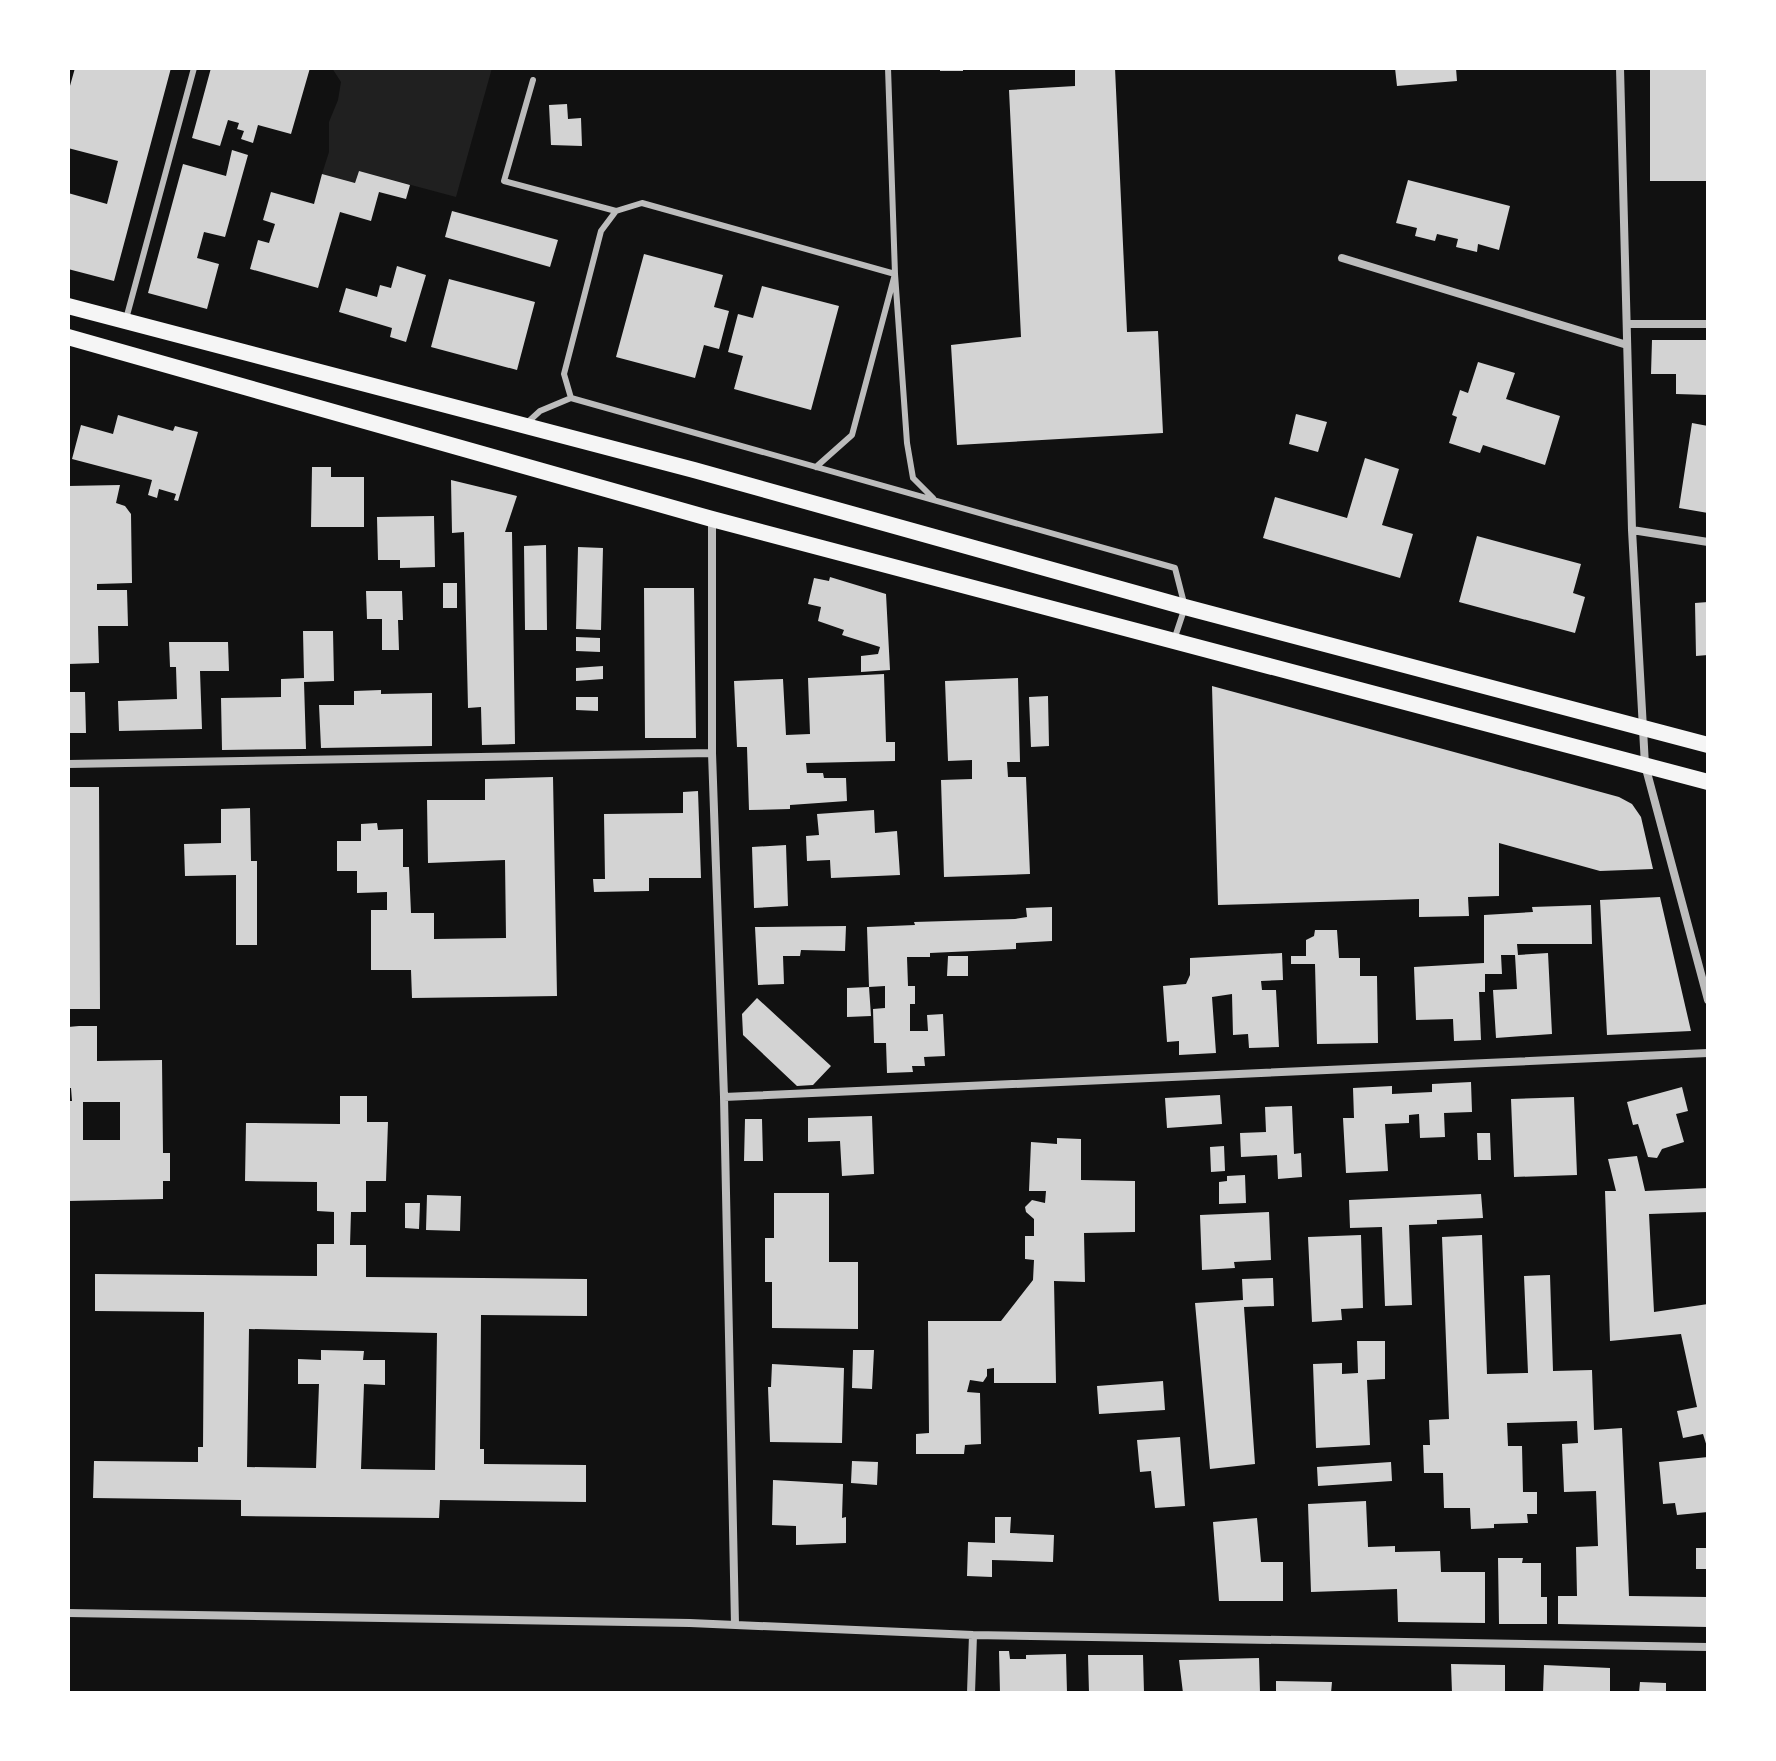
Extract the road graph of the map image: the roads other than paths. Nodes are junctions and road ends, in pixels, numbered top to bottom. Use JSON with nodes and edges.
{"nodes":[{"id":1,"x":194,"y":68,"type":"edge"},
{"id":2,"x":888,"y":68,"type":"edge"},
{"id":3,"x":1620,"y":68,"type":"edge"},
{"id":4,"x":533,"y":80,"type":"dead end"},
{"id":5,"x":616,"y":211,"type":"junction"},
{"id":6,"x":1342,"y":258,"type":"dead end"},
{"id":7,"x":895,"y":274,"type":"junction"},
{"id":8,"x":68,"y":306,"type":"edge"},
{"id":9,"x":126,"y":322,"type":"junction"},
{"id":10,"x":1627,"y":324,"type":"junction"},
{"id":11,"x":1708,"y":324,"type":"edge"},
{"id":12,"x":68,"y":337,"type":"edge"},
{"id":13,"x":1627,"y":345,"type":"junction"},
{"id":14,"x":571,"y":398,"type":"junction"},
{"id":15,"x":524,"y":426,"type":"junction"},
{"id":16,"x":816,"y":467,"type":"junction"},
{"id":17,"x":935,"y":501,"type":"junction"},
{"id":18,"x":712,"y":519,"type":"junction"},
{"id":19,"x":1632,"y":530,"type":"junction"},
{"id":20,"x":1708,"y":542,"type":"edge"},
{"id":21,"x":1185,"y":607,"type":"junction"},
{"id":22,"x":1174,"y":640,"type":"junction"},
{"id":23,"x":1642,"y":727,"type":"junction"},
{"id":24,"x":1708,"y":745,"type":"edge"},
{"id":25,"x":712,"y":753,"type":"junction"},
{"id":26,"x":68,"y":764,"type":"edge"},
{"id":27,"x":1645,"y":765,"type":"junction"},
{"id":28,"x":1708,"y":782,"type":"edge"},
{"id":29,"x":1708,"y":1000,"type":"edge"},
{"id":30,"x":1708,"y":1053,"type":"edge"},
{"id":31,"x":724,"y":1097,"type":"junction"},
{"id":32,"x":68,"y":1613,"type":"edge"},
{"id":33,"x":735,"y":1624,"type":"junction"},
{"id":34,"x":973,"y":1635,"type":"junction"},
{"id":35,"x":1708,"y":1647,"type":"edge"},
{"id":36,"x":971,"y":1693,"type":"edge"}],
"edges":[{"from":1,"to":9,"type":"lane"},
{"from":2,"to":7,"type":"lane"},
{"from":3,"to":10,"type":"street"},
{"from":4,"to":5,"type":"lane"},
{"from":5,"to":7,"type":"lane"},
{"from":5,"to":14,"type":"lane"},
{"from":6,"to":13,"type":"street"},
{"from":7,"to":16,"type":"lane"},
{"from":7,"to":17,"type":"lane"},
{"from":8,"to":9,"type":"main road"},
{"from":9,"to":15,"type":"main road"},
{"from":10,"to":11,"type":"street"},
{"from":10,"to":13,"type":"street"},
{"from":12,"to":18,"type":"main road"},
{"from":13,"to":19,"type":"street"},
{"from":14,"to":15,"type":"lane"},
{"from":14,"to":16,"type":"lane"},
{"from":15,"to":21,"type":"main road"},
{"from":16,"to":17,"type":"lane"},
{"from":17,"to":21,"type":"lane"},
{"from":18,"to":22,"type":"main road"},
{"from":18,"to":25,"type":"street"},
{"from":19,"to":20,"type":"street"},
{"from":19,"to":23,"type":"street"},
{"from":21,"to":22,"type":"lane"},
{"from":21,"to":23,"type":"main road"},
{"from":22,"to":27,"type":"main road"},
{"from":23,"to":24,"type":"main road"},
{"from":23,"to":27,"type":"street"},
{"from":25,"to":26,"type":"street"},
{"from":25,"to":31,"type":"street"},
{"from":27,"to":28,"type":"main road"},
{"from":27,"to":29,"type":"street"},
{"from":30,"to":31,"type":"street"},
{"from":31,"to":33,"type":"street"},
{"from":32,"to":33,"type":"street"},
{"from":33,"to":34,"type":"street"},
{"from":34,"to":35,"type":"street"},
{"from":34,"to":36,"type":"street"}]}
